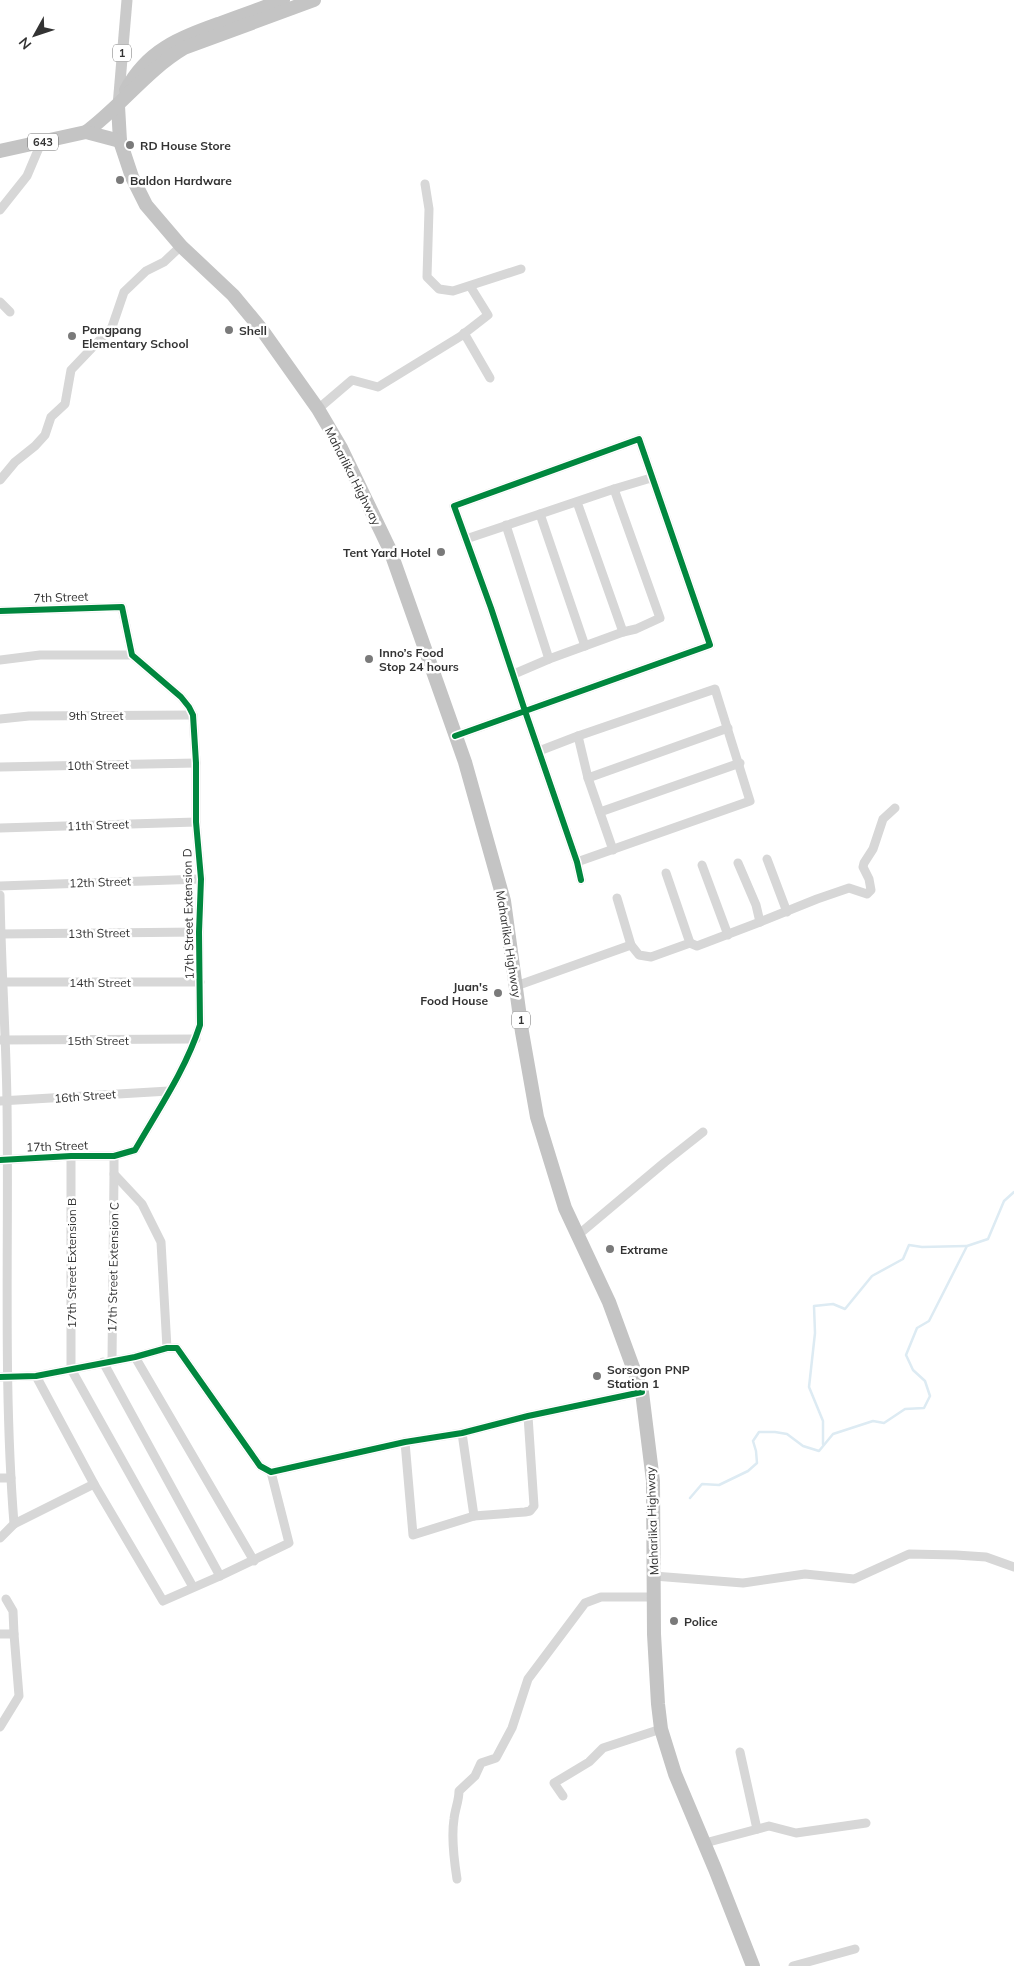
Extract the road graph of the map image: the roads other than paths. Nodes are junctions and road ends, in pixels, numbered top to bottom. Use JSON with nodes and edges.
{"nodes":[{"id":1,"x":127,"y":0,"type":"edge"},
{"id":2,"x":283,"y":0,"type":"edge"},
{"id":3,"x":314,"y":0,"type":"edge"},
{"id":4,"x":118,"y":106,"type":"junction"},
{"id":5,"x":86,"y":132,"type":"junction"},
{"id":6,"x":120,"y":140,"type":"junction"},
{"id":7,"x":41,"y":143,"type":"junction"},
{"id":8,"x":0,"y":151,"type":"edge"},
{"id":9,"x":424,"y":184,"type":"dead end"},
{"id":10,"x":0,"y":210,"type":"edge"},
{"id":11,"x":181,"y":246,"type":"junction"},
{"id":12,"x":521,"y":268,"type":"dead end"},
{"id":13,"x":470,"y":286,"type":"junction"},
{"id":14,"x":0,"y":302,"type":"edge"},
{"id":15,"x":10,"y":312,"type":"dead end"},
{"id":16,"x":464,"y":333,"type":"junction"},
{"id":17,"x":490,"y":378,"type":"dead end"},
{"id":18,"x":318,"y":409,"type":"junction"},
{"id":19,"x":652,"y":478,"type":"junction"},
{"id":20,"x":0,"y":480,"type":"edge"},
{"id":21,"x":614,"y":489,"type":"junction"},
{"id":22,"x":577,"y":502,"type":"junction"},
{"id":23,"x":540,"y":514,"type":"junction"},
{"id":24,"x":506,"y":525,"type":"junction"},
{"id":25,"x":466,"y":539,"type":"junction"},
{"id":26,"x":0,"y":610,"type":"edge"},
{"id":27,"x":623,"y":632,"type":"junction"},
{"id":28,"x":585,"y":646,"type":"junction"},
{"id":29,"x":132,"y":655,"type":"junction"},
{"id":30,"x":549,"y":659,"type":"junction"},
{"id":31,"x":0,"y":660,"type":"edge"},
{"id":32,"x":514,"y":674,"type":"junction"},
{"id":33,"x":525,"y":711,"type":"junction"},
{"id":34,"x":193,"y":715,"type":"junction"},
{"id":35,"x":0,"y":719,"type":"edge"},
{"id":36,"x":728,"y":728,"type":"junction"},
{"id":37,"x":455,"y":736,"type":"junction"},
{"id":38,"x":578,"y":736,"type":"junction"},
{"id":39,"x":539,"y":752,"type":"junction"},
{"id":40,"x":196,"y":763,"type":"junction"},
{"id":41,"x":740,"y":763,"type":"junction"},
{"id":42,"x":0,"y":767,"type":"edge"},
{"id":43,"x":588,"y":778,"type":"junction"},
{"id":44,"x":896,"y":808,"type":"dead end"},
{"id":45,"x":600,"y":812,"type":"junction"},
{"id":46,"x":196,"y":822,"type":"junction"},
{"id":47,"x":0,"y":828,"type":"edge"},
{"id":48,"x":613,"y":850,"type":"junction"},
{"id":49,"x":767,"y":859,"type":"dead end"},
{"id":50,"x":577,"y":862,"type":"junction"},
{"id":51,"x":738,"y":863,"type":"dead end"},
{"id":52,"x":702,"y":865,"type":"dead end"},
{"id":53,"x":666,"y":873,"type":"dead end"},
{"id":54,"x":201,"y":879,"type":"junction"},
{"id":55,"x":582,"y":880,"type":"dead end"},
{"id":56,"x":0,"y":886,"type":"edge"},
{"id":57,"x":0,"y":895,"type":"edge"},
{"id":58,"x":617,"y":898,"type":"dead end"},
{"id":59,"x":787,"y":912,"type":"junction"},
{"id":60,"x":760,"y":922,"type":"junction"},
{"id":61,"x":199,"y":932,"type":"junction"},
{"id":62,"x":0,"y":934,"type":"edge"},
{"id":63,"x":728,"y":935,"type":"junction"},
{"id":64,"x":690,"y":943,"type":"junction"},
{"id":65,"x":631,"y":945,"type":"junction"},
{"id":66,"x":1,"y":982,"type":"edge"},
{"id":67,"x":200,"y":982,"type":"junction"},
{"id":68,"x":516,"y":986,"type":"junction"},
{"id":69,"x":196,"y":1039,"type":"junction"},
{"id":70,"x":2,"y":1040,"type":"edge"},
{"id":71,"x":169,"y":1091,"type":"junction"},
{"id":72,"x":4,"y":1101,"type":"edge"},
{"id":73,"x":703,"y":1132,"type":"dead end"},
{"id":74,"x":71,"y":1156,"type":"junction"},
{"id":75,"x":114,"y":1156,"type":"junction"},
{"id":76,"x":4,"y":1160,"type":"edge"},
{"id":77,"x":114,"y":1174,"type":"junction"},
{"id":78,"x":578,"y":1235,"type":"junction"},
{"id":79,"x":4,"y":1262,"type":"edge"},
{"id":80,"x":167,"y":1348,"type":"junction"},
{"id":81,"x":135,"y":1357,"type":"junction"},
{"id":82,"x":112,"y":1361,"type":"junction"},
{"id":83,"x":103,"y":1362,"type":"junction"},
{"id":84,"x":71,"y":1369,"type":"junction"},
{"id":85,"x":36,"y":1376,"type":"junction"},
{"id":86,"x":4,"y":1377,"type":"edge"},
{"id":87,"x":642,"y":1392,"type":"junction"},
{"id":88,"x":4,"y":1411,"type":"edge"},
{"id":89,"x":528,"y":1416,"type":"junction"},
{"id":90,"x":462,"y":1433,"type":"junction"},
{"id":91,"x":405,"y":1442,"type":"junction"},
{"id":92,"x":0,"y":1445,"type":"edge"},
{"id":93,"x":10,"y":1445,"type":"junction"},
{"id":94,"x":271,"y":1472,"type":"junction"},
{"id":95,"x":0,"y":1478,"type":"edge"},
{"id":96,"x":10,"y":1478,"type":"junction"},
{"id":97,"x":94,"y":1484,"type":"junction"},
{"id":98,"x":474,"y":1516,"type":"junction"},
{"id":99,"x":14,"y":1524,"type":"junction"},
{"id":100,"x":0,"y":1538,"type":"edge"},
{"id":101,"x":254,"y":1561,"type":"junction"},
{"id":102,"x":1014,"y":1567,"type":"edge"},
{"id":103,"x":220,"y":1576,"type":"junction"},
{"id":104,"x":654,"y":1576,"type":"junction"},
{"id":105,"x":193,"y":1587,"type":"junction"},
{"id":106,"x":654,"y":1597,"type":"junction"},
{"id":107,"x":2,"y":1598,"type":"edge"},
{"id":108,"x":0,"y":1634,"type":"edge"},
{"id":109,"x":14,"y":1634,"type":"junction"},
{"id":110,"x":0,"y":1728,"type":"edge"},
{"id":111,"x":661,"y":1729,"type":"junction"},
{"id":112,"x":740,"y":1752,"type":"dead end"},
{"id":113,"x":563,"y":1796,"type":"dead end"},
{"id":114,"x":866,"y":1823,"type":"dead end"},
{"id":115,"x":757,"y":1828,"type":"junction"},
{"id":116,"x":705,"y":1843,"type":"junction"},
{"id":117,"x":456,"y":1879,"type":"dead end"},
{"id":118,"x":855,"y":1949,"type":"dead end"},
{"id":119,"x":753,"y":1966,"type":"edge"},
{"id":120,"x":793,"y":1966,"type":"edge"}],
"edges":[{"from":1,"to":4,"type":"main road","number":"1"},
{"from":2,"to":4,"type":"highway"},
{"from":3,"to":4,"type":"highway"},
{"from":4,"to":5,"type":"highway","number":"643"},
{"from":4,"to":6,"type":"highway","name":"Maharlika Highway","number":"1"},
{"from":5,"to":6,"type":"highway","number":"643"},
{"from":5,"to":7,"type":"highway","number":"643"},
{"from":6,"to":11,"type":"highway","name":"Maharlika Highway","number":"1"},
{"from":7,"to":8,"type":"highway","number":"643"},
{"from":7,"to":10,"type":"street"},
{"from":9,"to":13,"type":"street"},
{"from":11,"to":18,"type":"highway","name":"Maharlika Highway","number":"1"},
{"from":11,"to":20,"type":"street"},
{"from":12,"to":13,"type":"street"},
{"from":13,"to":16,"type":"street"},
{"from":14,"to":15,"type":"street"},
{"from":16,"to":17,"type":"street"},
{"from":16,"to":18,"type":"street"},
{"from":18,"to":37,"type":"highway","name":"Maharlika Highway","number":"1"},
{"from":19,"to":21,"type":"street"},
{"from":19,"to":25,"type":"street"},
{"from":19,"to":33,"type":"street"},
{"from":21,"to":22,"type":"street"},
{"from":21,"to":27,"type":"street"},
{"from":22,"to":23,"type":"street"},
{"from":22,"to":27,"type":"street"},
{"from":23,"to":24,"type":"street"},
{"from":23,"to":28,"type":"street"},
{"from":24,"to":25,"type":"street"},
{"from":24,"to":30,"type":"street"},
{"from":25,"to":32,"type":"street"},
{"from":26,"to":29,"type":"street","name":"7th Street"},
{"from":27,"to":28,"type":"street"},
{"from":28,"to":30,"type":"street"},
{"from":29,"to":31,"type":"street"},
{"from":29,"to":34,"type":"street"},
{"from":30,"to":32,"type":"street"},
{"from":32,"to":33,"type":"street"},
{"from":33,"to":37,"type":"street"},
{"from":33,"to":39,"type":"street"},
{"from":34,"to":35,"type":"street","name":"9th Street"},
{"from":34,"to":40,"type":"street","name":"17th Street Extension D"},
{"from":36,"to":38,"type":"street"},
{"from":36,"to":41,"type":"street"},
{"from":36,"to":43,"type":"street"},
{"from":37,"to":68,"type":"highway","name":"Maharlika Highway","number":"1"},
{"from":38,"to":39,"type":"street"},
{"from":38,"to":43,"type":"street"},
{"from":39,"to":50,"type":"street"},
{"from":40,"to":42,"type":"street","name":"10th Street"},
{"from":40,"to":46,"type":"street","name":"17th Street Extension D"},
{"from":41,"to":45,"type":"street"},
{"from":41,"to":48,"type":"street"},
{"from":43,"to":45,"type":"street"},
{"from":44,"to":59,"type":"street"},
{"from":45,"to":48,"type":"street"},
{"from":46,"to":47,"type":"street","name":"11th Street"},
{"from":46,"to":54,"type":"street","name":"17th Street Extension D"},
{"from":48,"to":50,"type":"street"},
{"from":49,"to":59,"type":"street"},
{"from":50,"to":55,"type":"street"},
{"from":51,"to":60,"type":"street"},
{"from":52,"to":63,"type":"street"},
{"from":53,"to":64,"type":"street"},
{"from":54,"to":56,"type":"street","name":"12th Street"},
{"from":54,"to":61,"type":"street","name":"17th Street Extension D"},
{"from":57,"to":62,"type":"street"},
{"from":58,"to":65,"type":"street"},
{"from":59,"to":60,"type":"street"},
{"from":60,"to":63,"type":"street"},
{"from":61,"to":62,"type":"street","name":"13th Street"},
{"from":61,"to":67,"type":"street","name":"17th Street Extension D"},
{"from":62,"to":66,"type":"street"},
{"from":63,"to":64,"type":"street"},
{"from":64,"to":65,"type":"street"},
{"from":65,"to":68,"type":"street"},
{"from":66,"to":67,"type":"street","name":"14th Street"},
{"from":66,"to":70,"type":"street"},
{"from":67,"to":69,"type":"street","name":"17th Street Extension D"},
{"from":68,"to":78,"type":"highway","name":"Maharlika Highway","number":"1"},
{"from":69,"to":70,"type":"street","name":"15th Street"},
{"from":69,"to":71,"type":"street","name":"17th Street Extension D"},
{"from":70,"to":72,"type":"street"},
{"from":71,"to":72,"type":"street","name":"16th Street"},
{"from":71,"to":75,"type":"street","name":"17th Street Extension D"},
{"from":72,"to":76,"type":"street"},
{"from":73,"to":78,"type":"street"},
{"from":74,"to":75,"type":"street","name":"17th Street"},
{"from":74,"to":76,"type":"street","name":"17th Street"},
{"from":74,"to":84,"type":"street","name":"17th Street Extension B"},
{"from":75,"to":77,"type":"street","name":"17th Street Extension C"},
{"from":76,"to":79,"type":"street"},
{"from":77,"to":80,"type":"street"},
{"from":77,"to":82,"type":"street","name":"17th Street Extension C"},
{"from":78,"to":87,"type":"highway","name":"Maharlika Highway","number":"1"},
{"from":79,"to":86,"type":"street"},
{"from":80,"to":81,"type":"street"},
{"from":80,"to":94,"type":"street"},
{"from":81,"to":82,"type":"street"},
{"from":81,"to":101,"type":"street"},
{"from":82,"to":83,"type":"street"},
{"from":83,"to":84,"type":"street"},
{"from":83,"to":103,"type":"street"},
{"from":84,"to":85,"type":"street"},
{"from":84,"to":105,"type":"street"},
{"from":85,"to":86,"type":"street"},
{"from":85,"to":97,"type":"street"},
{"from":86,"to":88,"type":"street"},
{"from":87,"to":89,"type":"street"},
{"from":87,"to":104,"type":"highway","name":"Maharlika Highway","number":"1"},
{"from":88,"to":93,"type":"street"},
{"from":89,"to":90,"type":"street"},
{"from":89,"to":98,"type":"street"},
{"from":90,"to":91,"type":"street"},
{"from":90,"to":98,"type":"street"},
{"from":91,"to":94,"type":"street"},
{"from":91,"to":98,"type":"street"},
{"from":92,"to":93,"type":"street"},
{"from":93,"to":96,"type":"street"},
{"from":94,"to":101,"type":"street"},
{"from":95,"to":96,"type":"street"},
{"from":96,"to":99,"type":"street"},
{"from":97,"to":99,"type":"street"},
{"from":97,"to":105,"type":"street"},
{"from":99,"to":100,"type":"street"},
{"from":101,"to":103,"type":"street"},
{"from":102,"to":104,"type":"street"},
{"from":103,"to":105,"type":"street"},
{"from":104,"to":106,"type":"highway","name":"Maharlika Highway","number":"1"},
{"from":106,"to":111,"type":"highway","name":"Maharlika Highway","number":"1"},
{"from":106,"to":117,"type":"street"},
{"from":107,"to":109,"type":"street"},
{"from":108,"to":109,"type":"street"},
{"from":109,"to":110,"type":"street"},
{"from":111,"to":113,"type":"street"},
{"from":111,"to":116,"type":"highway","name":"Maharlika Highway","number":"1"},
{"from":112,"to":115,"type":"street"},
{"from":114,"to":115,"type":"street"},
{"from":115,"to":116,"type":"street"},
{"from":116,"to":119,"type":"highway","name":"Maharlika Highway","number":"1"},
{"from":118,"to":120,"type":"street"}]}
